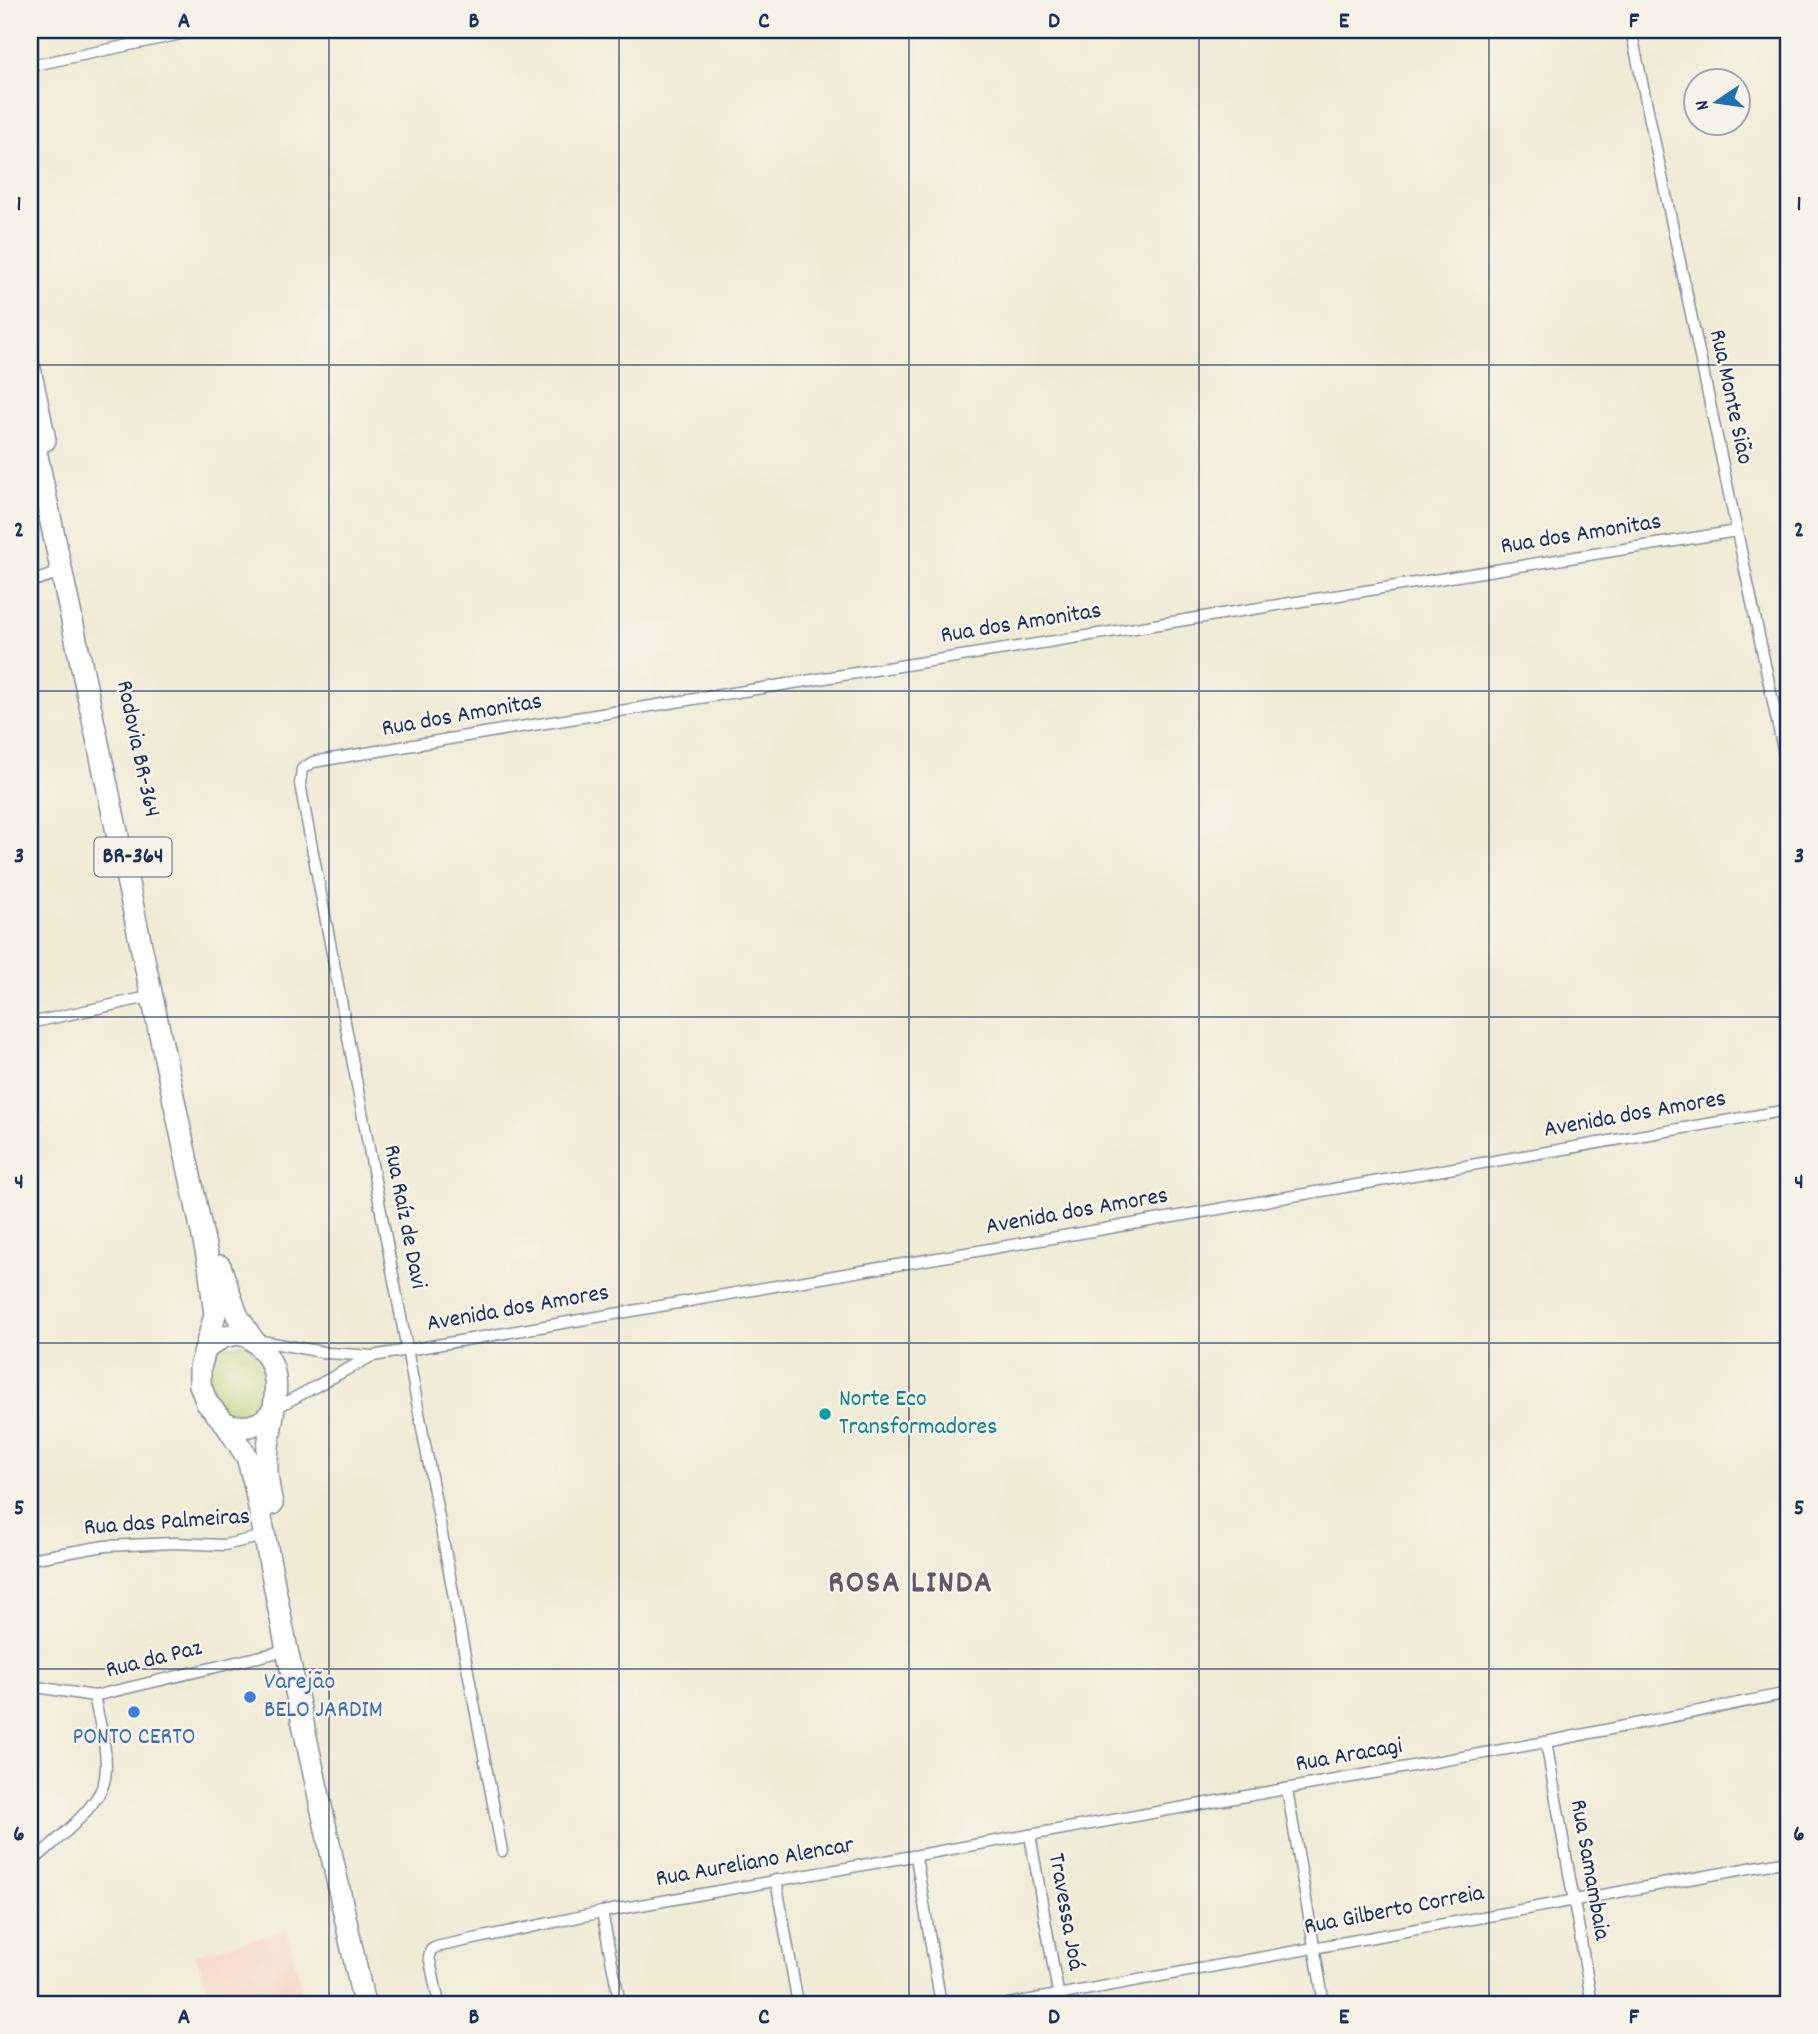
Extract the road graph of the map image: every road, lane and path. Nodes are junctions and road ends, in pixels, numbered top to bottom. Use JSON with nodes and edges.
{"nodes":[{"id":1,"x":200,"y":30,"type":"edge"},
{"id":2,"x":1631,"y":30,"type":"edge"},
{"id":3,"x":30,"y":66,"type":"edge"},
{"id":4,"x":30,"y":369,"type":"edge"},
{"id":5,"x":30,"y":423,"type":"edge"},
{"id":6,"x":1737,"y":531,"type":"junction"},
{"id":7,"x":61,"y":572,"type":"junction"},
{"id":8,"x":30,"y":582,"type":"edge"},
{"id":9,"x":313,"y":762,"type":"joint"},
{"id":10,"x":1788,"y":773,"type":"edge"},
{"id":11,"x":153,"y":996,"type":"junction"},
{"id":12,"x":30,"y":1023,"type":"edge"},
{"id":13,"x":1788,"y":1110,"type":"edge"},
{"id":14,"x":253,"y":1340,"type":"junction"},
{"id":15,"x":206,"y":1349,"type":"junction"},
{"id":16,"x":408,"y":1350,"type":"junction"},
{"id":17,"x":373,"y":1356,"type":"junction"},
{"id":18,"x":273,"y":1410,"type":"junction"},
{"id":19,"x":225,"y":1423,"type":"junction"},
{"id":20,"x":265,"y":1536,"type":"junction"},
{"id":21,"x":30,"y":1559,"type":"edge"},
{"id":22,"x":287,"y":1650,"type":"junction"},
{"id":23,"x":30,"y":1686,"type":"edge"},
{"id":24,"x":1788,"y":1693,"type":"edge"},
{"id":25,"x":94,"y":1696,"type":"junction"},
{"id":26,"x":1546,"y":1742,"type":"junction"},
{"id":27,"x":1287,"y":1789,"type":"junction"},
{"id":28,"x":1030,"y":1835,"type":"junction"},
{"id":29,"x":502,"y":1851,"type":"dead end"},
{"id":30,"x":916,"y":1857,"type":"junction"},
{"id":31,"x":1788,"y":1861,"type":"edge"},
{"id":32,"x":30,"y":1864,"type":"edge"},
{"id":33,"x":776,"y":1880,"type":"junction"},
{"id":34,"x":1572,"y":1899,"type":"junction"},
{"id":35,"x":603,"y":1912,"type":"junction"},
{"id":36,"x":1315,"y":1947,"type":"junction"},
{"id":37,"x":1059,"y":2000,"type":"edge"},
{"id":38,"x":364,"y":2004,"type":"edge"},
{"id":39,"x":375,"y":2004,"type":"edge"},
{"id":40,"x":439,"y":2004,"type":"edge"},
{"id":41,"x":620,"y":2004,"type":"edge"},
{"id":42,"x":798,"y":2004,"type":"edge"},
{"id":43,"x":941,"y":2004,"type":"edge"},
{"id":44,"x":1008,"y":2004,"type":"edge"},
{"id":45,"x":1324,"y":2004,"type":"edge"},
{"id":46,"x":1592,"y":2004,"type":"edge"}],
"edges":[{"from":1,"to":3,"type":"street"},
{"from":2,"to":6,"type":"street","name":"Rua Monte Sião"},
{"from":4,"to":14,"type":"highway","name":"Rodovia BR-364","number":"BR-364"},
{"from":5,"to":7,"type":"highway","number":"BR-364"},
{"from":6,"to":9,"type":"street","name":"Rua dos Amonitas"},
{"from":6,"to":10,"type":"street","name":"Rua Monte Sião"},
{"from":7,"to":8,"type":"street"},
{"from":7,"to":11,"type":"highway","number":"BR-364"},
{"from":9,"to":16,"type":"street","name":"Rua Raíz de Davi"},
{"from":11,"to":12,"type":"street"},
{"from":11,"to":15,"type":"highway","number":"BR-364"},
{"from":13,"to":16,"type":"street","name":"Avenida dos Amores"},
{"from":14,"to":15,"type":"highway"},
{"from":14,"to":17,"type":"street","name":"Avenida dos Amores"},
{"from":14,"to":18,"type":"highway","number":"BR-364"},
{"from":15,"to":19,"type":"highway","number":"BR-364"},
{"from":16,"to":17,"type":"street","name":"Avenida dos Amores"},
{"from":16,"to":29,"type":"street","name":"Rua Raíz de Davi"},
{"from":17,"to":18,"type":"street","name":"Avenida dos Amores"},
{"from":18,"to":19,"type":"highway"},
{"from":18,"to":39,"type":"highway","number":"BR-364"},
{"from":19,"to":20,"type":"highway","number":"BR-364"},
{"from":20,"to":21,"type":"street","name":"Rua das Palmeiras"},
{"from":20,"to":22,"type":"highway","number":"BR-364"},
{"from":22,"to":25,"type":"street","name":"Rua da Paz"},
{"from":22,"to":38,"type":"highway","number":"BR-364"},
{"from":23,"to":25,"type":"street","name":"Rua da Paz"},
{"from":24,"to":26,"type":"street","name":"Rua Aracagi"},
{"from":25,"to":32,"type":"street"},
{"from":26,"to":27,"type":"street","name":"Rua Aracagi"},
{"from":26,"to":34,"type":"street","name":"Rua Samambaia"},
{"from":27,"to":28,"type":"street","name":"Rua Aracagi"},
{"from":27,"to":36,"type":"street"},
{"from":28,"to":30,"type":"street","name":"Rua Aracagi"},
{"from":28,"to":37,"type":"street","name":"Travessa Joá"},
{"from":30,"to":33,"type":"street","name":"Rua Aureliano Alencar"},
{"from":30,"to":43,"type":"street"},
{"from":31,"to":34,"type":"street","name":"Rua Gilberto Correia"},
{"from":33,"to":35,"type":"street","name":"Rua Aureliano Alencar"},
{"from":33,"to":42,"type":"street"},
{"from":34,"to":36,"type":"street","name":"Rua Gilberto Correia"},
{"from":34,"to":46,"type":"street","name":"Rua Samambaia"},
{"from":35,"to":40,"type":"street","name":"Rua Aureliano Alencar"},
{"from":35,"to":41,"type":"street"},
{"from":36,"to":37,"type":"street","name":"Rua Gilberto Correia"},
{"from":36,"to":45,"type":"street"},
{"from":37,"to":44,"type":"street","name":"Rua Gilberto Correia"}]}
